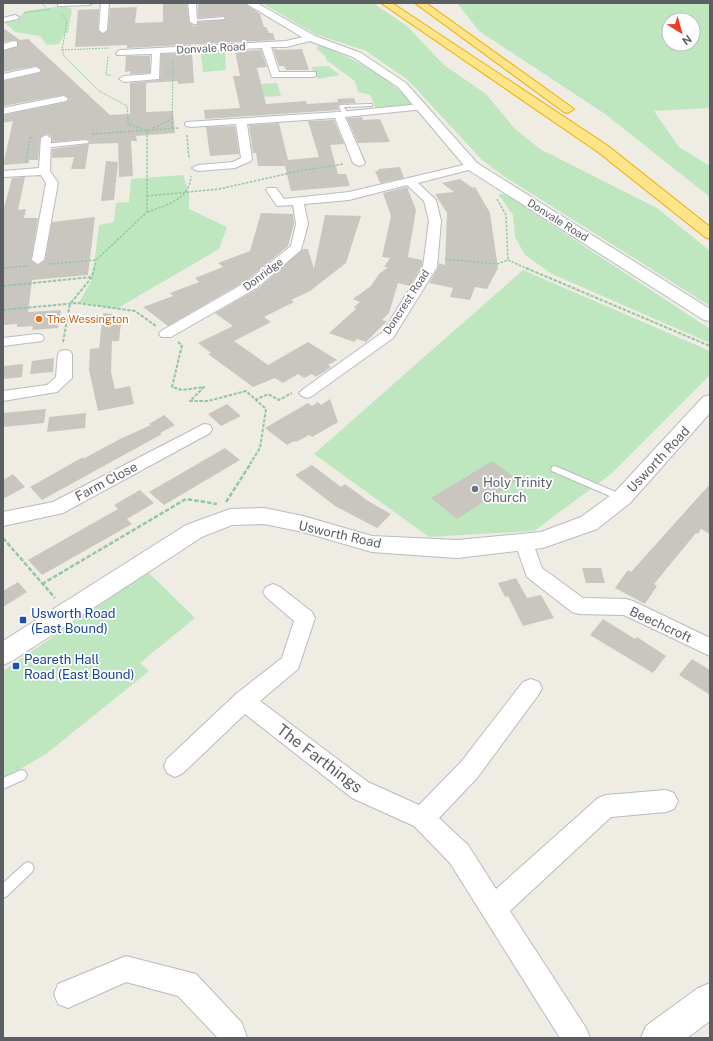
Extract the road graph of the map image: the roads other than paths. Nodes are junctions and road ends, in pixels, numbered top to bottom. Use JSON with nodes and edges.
{"nodes":[{"id":1,"x":89,"y":3,"type":"edge"},
{"id":2,"x":105,"y":3,"type":"edge"},
{"id":3,"x":192,"y":3,"type":"edge"},
{"id":4,"x":250,"y":3,"type":"edge"},
{"id":5,"x":386,"y":3,"type":"edge"},
{"id":6,"x":394,"y":3,"type":"edge"},
{"id":7,"x":409,"y":3,"type":"edge"},
{"id":8,"x":420,"y":3,"type":"edge"},
{"id":9,"x":61,"y":4,"type":"dead end"},
{"id":10,"x":15,"y":18,"type":"dead end"},
{"id":11,"x":224,"y":18,"type":"dead end"},
{"id":12,"x":3,"y":20,"type":"edge"},
{"id":13,"x":194,"y":21,"type":"joint"},
{"id":14,"x":103,"y":30,"type":"dead end"},
{"id":15,"x":284,"y":38,"type":"dead end"},
{"id":16,"x":311,"y":38,"type":"junction"},
{"id":17,"x":444,"y":41,"type":"junction"},
{"id":18,"x":14,"y":44,"type":"dead end"},
{"id":19,"x":263,"y":45,"type":"junction"},
{"id":20,"x":3,"y":47,"type":"edge"},
{"id":21,"x":156,"y":50,"type":"junction"},
{"id":22,"x":120,"y":53,"type":"dead end"},
{"id":23,"x":36,"y":70,"type":"dead end"},
{"id":24,"x":313,"y":74,"type":"dead end"},
{"id":25,"x":3,"y":77,"type":"edge"},
{"id":26,"x":527,"y":78,"type":"junction"},
{"id":27,"x":124,"y":79,"type":"dead end"},
{"id":28,"x":63,"y":99,"type":"dead end"},
{"id":29,"x":370,"y":105,"type":"dead end"},
{"id":30,"x":421,"y":107,"type":"junction"},
{"id":31,"x":3,"y":111,"type":"edge"},
{"id":32,"x":342,"y":115,"type":"junction"},
{"id":33,"x":581,"y":118,"type":"dead end"},
{"id":34,"x":241,"y":121,"type":"junction"},
{"id":35,"x":186,"y":125,"type":"road end"},
{"id":36,"x":593,"y":127,"type":"dead end"},
{"id":37,"x":45,"y":142,"type":"joint"},
{"id":38,"x":86,"y":142,"type":"dead end"},
{"id":39,"x":359,"y":162,"type":"road end"},
{"id":40,"x":642,"y":164,"type":"dead end"},
{"id":41,"x":472,"y":166,"type":"junction"},
{"id":42,"x":193,"y":167,"type":"road end"},
{"id":43,"x":44,"y":170,"type":"junction"},
{"id":44,"x":3,"y":174,"type":"edge"},
{"id":45,"x":410,"y":182,"type":"junction"},
{"id":46,"x":272,"y":190,"type":"dead end"},
{"id":47,"x":298,"y":202,"type":"junction"},
{"id":48,"x":710,"y":234,"type":"edge"},
{"id":49,"x":38,"y":264,"type":"road end"},
{"id":50,"x":710,"y":316,"type":"edge"},
{"id":51,"x":166,"y":334,"type":"road end"},
{"id":52,"x":37,"y":338,"type":"dead end"},
{"id":53,"x":3,"y":342,"type":"edge"},
{"id":54,"x":65,"y":354,"type":"road end"},
{"id":55,"x":307,"y":393,"type":"road end"},
{"id":56,"x":3,"y":396,"type":"edge"},
{"id":57,"x":710,"y":402,"type":"edge"},
{"id":58,"x":204,"y":429,"type":"dead end"},
{"id":59,"x":554,"y":469,"type":"dead end"},
{"id":60,"x":622,"y":498,"type":"junction"},
{"id":61,"x":3,"y":518,"type":"edge"},
{"id":62,"x":524,"y":543,"type":"junction"},
{"id":63,"x":273,"y":592,"type":"dead end"},
{"id":64,"x":710,"y":647,"type":"edge"},
{"id":65,"x":3,"y":654,"type":"edge"},
{"id":66,"x":531,"y":688,"type":"dead end"},
{"id":67,"x":244,"y":701,"type":"junction"},
{"id":68,"x":175,"y":766,"type":"dead end"},
{"id":69,"x":21,"y":775,"type":"dead end"},
{"id":70,"x":3,"y":784,"type":"edge"},
{"id":71,"x":666,"y":801,"type":"dead end"},
{"id":72,"x":422,"y":818,"type":"junction"},
{"id":73,"x":28,"y":868,"type":"dead end"},
{"id":74,"x":3,"y":892,"type":"edge"},
{"id":75,"x":494,"y":908,"type":"junction"},
{"id":76,"x":68,"y":994,"type":"dead end"},
{"id":77,"x":710,"y":1000,"type":"edge"},
{"id":78,"x":233,"y":1038,"type":"edge"},
{"id":79,"x":576,"y":1038,"type":"edge"},
{"id":80,"x":658,"y":1038,"type":"edge"}],
"edges":[{"from":1,"to":9,"type":"street"},
{"from":2,"to":14,"type":"street"},
{"from":3,"to":13,"type":"street"},
{"from":4,"to":16,"type":"street","name":"Donvale Road"},
{"from":5,"to":17,"type":"highway"},
{"from":6,"to":17,"type":"highway"},
{"from":7,"to":26,"type":"highway"},
{"from":8,"to":26,"type":"highway"},
{"from":10,"to":12,"type":"street"},
{"from":11,"to":13,"type":"lane"},
{"from":15,"to":19,"type":"street"},
{"from":16,"to":19,"type":"street","name":"Donvale Road"},
{"from":16,"to":30,"type":"street","name":"Donvale Road"},
{"from":17,"to":48,"type":"highway"},
{"from":18,"to":20,"type":"street"},
{"from":19,"to":21,"type":"street","name":"Donvale Road"},
{"from":19,"to":24,"type":"street"},
{"from":21,"to":22,"type":"street","name":"Donvale Road"},
{"from":21,"to":27,"type":"street"},
{"from":23,"to":25,"type":"street"},
{"from":26,"to":33,"type":"highway"},
{"from":28,"to":31,"type":"street"},
{"from":29,"to":32,"type":"lane"},
{"from":30,"to":32,"type":"street"},
{"from":30,"to":41,"type":"street","name":"Donvale Road"},
{"from":32,"to":34,"type":"street"},
{"from":32,"to":39,"type":"street"},
{"from":34,"to":35,"type":"street"},
{"from":34,"to":42,"type":"street"},
{"from":36,"to":40,"type":"highway"},
{"from":37,"to":38,"type":"lane"},
{"from":37,"to":43,"type":"street"},
{"from":41,"to":45,"type":"street"},
{"from":41,"to":50,"type":"street","name":"Donvale Road"},
{"from":43,"to":44,"type":"street"},
{"from":43,"to":49,"type":"street"},
{"from":45,"to":47,"type":"street"},
{"from":45,"to":55,"type":"street","name":"Doncrest Road"},
{"from":46,"to":47,"type":"street"},
{"from":47,"to":51,"type":"street","name":"Donridge"},
{"from":52,"to":53,"type":"street"},
{"from":54,"to":56,"type":"street"},
{"from":57,"to":60,"type":"street","name":"Usworth Road"},
{"from":58,"to":61,"type":"street","name":"Farm Close"},
{"from":59,"to":60,"type":"lane"},
{"from":60,"to":62,"type":"street","name":"Usworth Road"},
{"from":62,"to":64,"type":"street","name":"Beechcroft"},
{"from":62,"to":65,"type":"street","name":"Usworth Road"},
{"from":63,"to":67,"type":"street"},
{"from":66,"to":72,"type":"street"},
{"from":67,"to":68,"type":"street"},
{"from":67,"to":72,"type":"street","name":"The Farthings"},
{"from":69,"to":70,"type":"lane"},
{"from":71,"to":75,"type":"street"},
{"from":72,"to":75,"type":"street","name":"The Farthings"},
{"from":73,"to":74,"type":"lane"},
{"from":75,"to":79,"type":"street","name":"The Farthings"},
{"from":76,"to":78,"type":"street"},
{"from":77,"to":80,"type":"street"}]}
